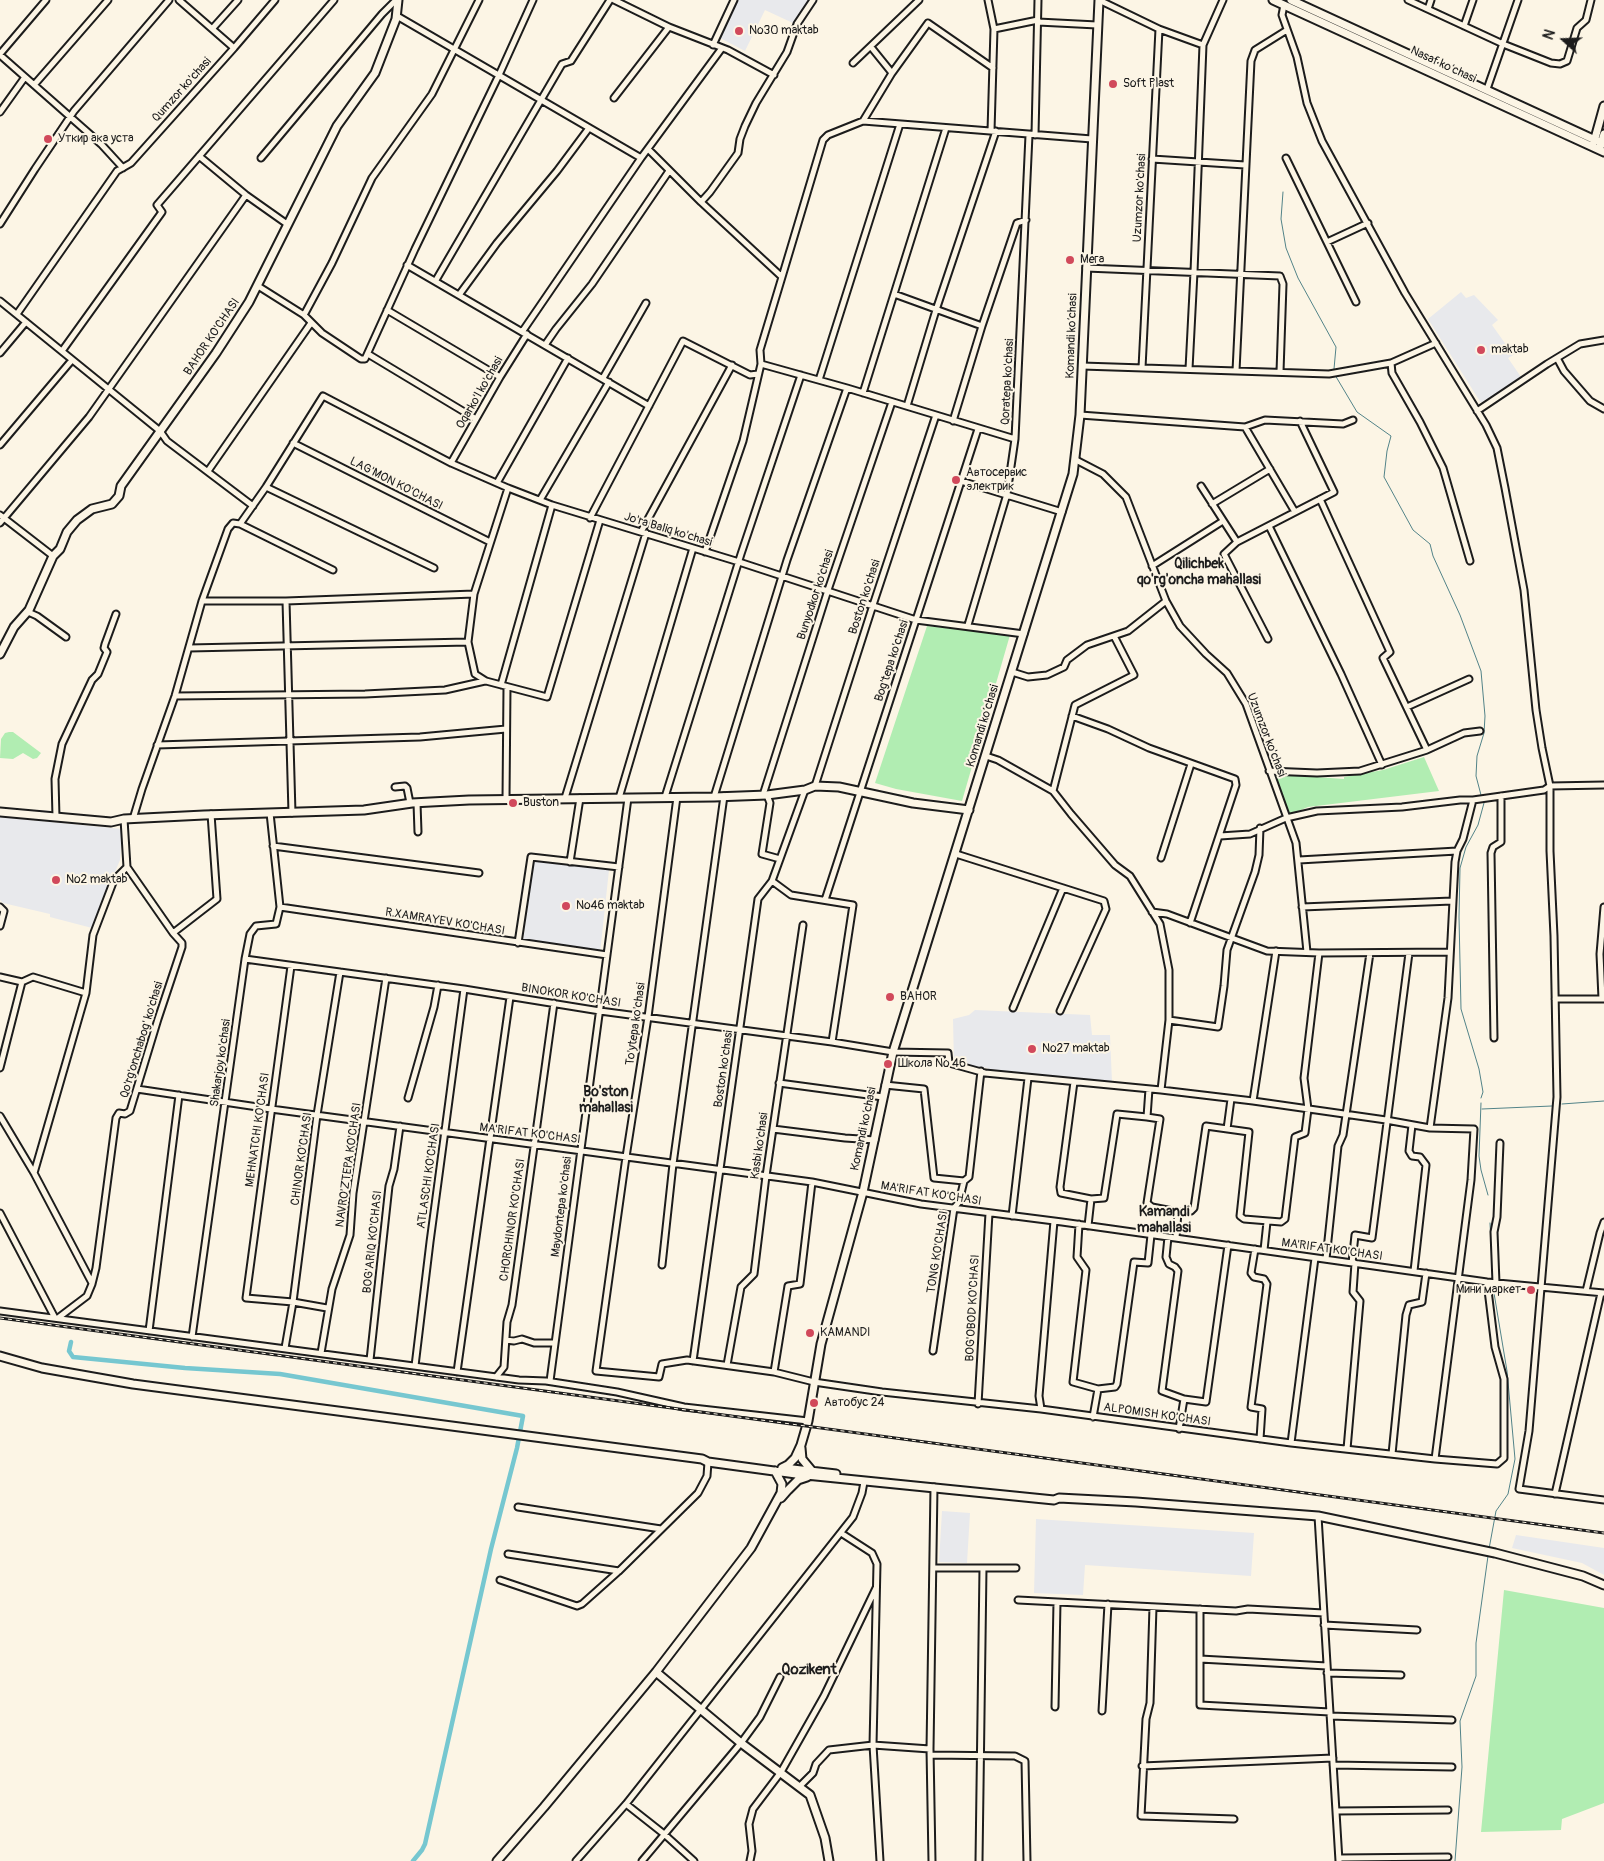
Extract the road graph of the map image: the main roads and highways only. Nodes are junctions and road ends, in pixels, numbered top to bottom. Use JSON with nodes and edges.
{"nodes":[{"id":1,"x":398,"y":0,"type":"edge"},
{"id":2,"x":1099,"y":0,"type":"edge"},
{"id":3,"x":1273,"y":0,"type":"edge"},
{"id":4,"x":1291,"y":0,"type":"edge"},
{"id":5,"x":1604,"y":106,"type":"edge"},
{"id":6,"x":1604,"y":134,"type":"edge"},
{"id":7,"x":1599,"y":145,"type":"edge"},
{"id":8,"x":0,"y":654,"type":"edge"},
{"id":9,"x":969,"y":810,"type":"junction"},
{"id":10,"x":0,"y":812,"type":"edge"},
{"id":11,"x":0,"y":1356,"type":"edge"},
{"id":12,"x":801,"y":1445,"type":"junction"},
{"id":13,"x":779,"y":1470,"type":"junction"},
{"id":14,"x":812,"y":1474,"type":"junction"},
{"id":15,"x":1059,"y":1498,"type":"junction"},
{"id":16,"x":771,"y":1513,"type":"junction"},
{"id":17,"x":1604,"y":1585,"type":"edge"},
{"id":18,"x":656,"y":1672,"type":"junction"},
{"id":19,"x":497,"y":1861,"type":"edge"},
{"id":20,"x":829,"y":1861,"type":"edge"}],
"edges":[{"from":1,"to":8,"type":"main road","name":"BAHOR KO'CHASI"},
{"from":2,"to":9,"type":"main road","name":"Komandi ko‘chasi"},
{"from":3,"to":7,"type":"main road","name":"Nasaf ko‘chasi"},
{"from":4,"to":7,"type":"main road","name":"Nasaf ko‘chasi"},
{"from":5,"to":7,"type":"main road"},
{"from":6,"to":7,"type":"main road"},
{"from":9,"to":10,"type":"main road"},
{"from":9,"to":12,"type":"main road","name":"Komandi ko‘chasi"},
{"from":11,"to":13,"type":"main road"},
{"from":12,"to":13,"type":"main road","name":"Komandi ko‘chasi"},
{"from":12,"to":14,"type":"main road"},
{"from":13,"to":14,"type":"main road"},
{"from":13,"to":16,"type":"main road"},
{"from":14,"to":15,"type":"main road"},
{"from":14,"to":15,"type":"main road"},
{"from":14,"to":16,"type":"main road"},
{"from":15,"to":17,"type":"main road"},
{"from":16,"to":18,"type":"main road"},
{"from":18,"to":19,"type":"main road"},
{"from":18,"to":20,"type":"main road"}]}
